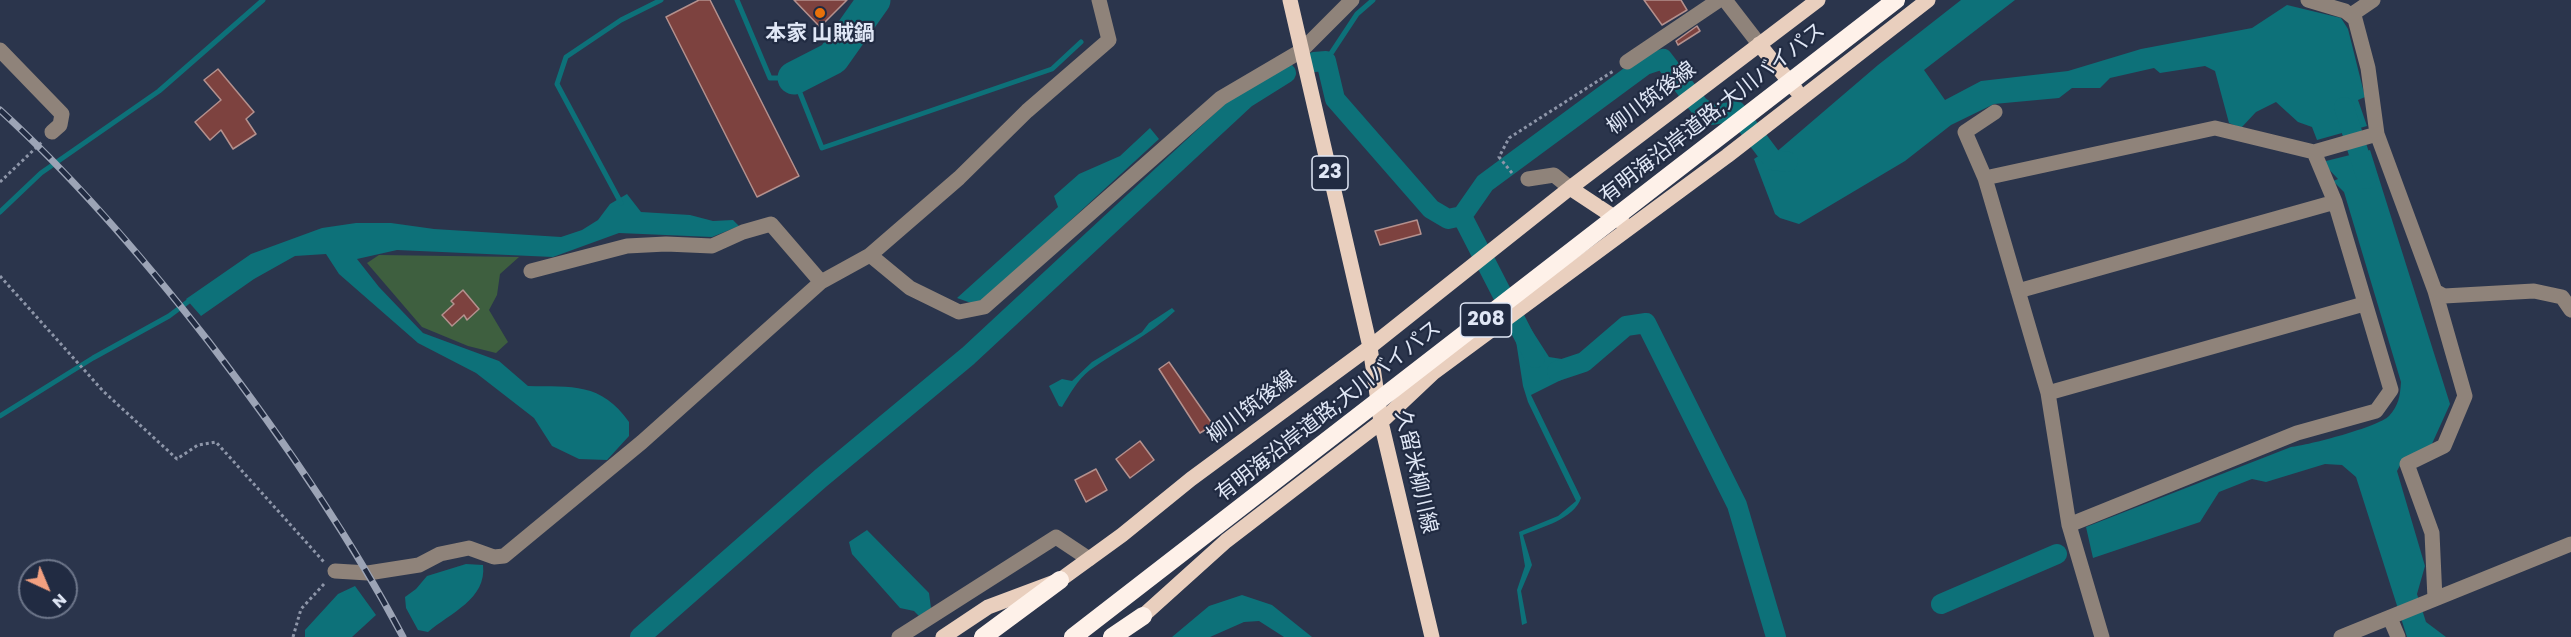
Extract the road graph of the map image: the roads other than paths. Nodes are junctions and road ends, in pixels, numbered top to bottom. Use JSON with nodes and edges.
{"nodes":[{"id":1,"x":1099,"y":0,"type":"edge"},
{"id":2,"x":1290,"y":0,"type":"edge"},
{"id":3,"x":1352,"y":0,"type":"edge"},
{"id":4,"x":1719,"y":0,"type":"edge"},
{"id":5,"x":1725,"y":0,"type":"edge"},
{"id":6,"x":1818,"y":0,"type":"edge"},
{"id":7,"x":1879,"y":0,"type":"edge"},
{"id":8,"x":1896,"y":0,"type":"edge"},
{"id":9,"x":1928,"y":0,"type":"edge"},
{"id":10,"x":2308,"y":0,"type":"edge"},
{"id":11,"x":2373,"y":0,"type":"edge"},
{"id":12,"x":2351,"y":15,"type":"junction"},
{"id":13,"x":1759,"y":44,"type":"junction"},
{"id":14,"x":0,"y":50,"type":"edge"},
{"id":15,"x":1301,"y":51,"type":"junction"},
{"id":16,"x":1628,"y":62,"type":"road end"},
{"id":17,"x":1802,"y":97,"type":"junction"},
{"id":18,"x":1995,"y":112,"type":"dead end"},
{"id":19,"x":52,"y":132,"type":"road end"},
{"id":20,"x":2376,"y":134,"type":"junction"},
{"id":21,"x":2314,"y":152,"type":"junction"},
{"id":22,"x":1985,"y":178,"type":"junction"},
{"id":23,"x":1528,"y":179,"type":"road end"},
{"id":24,"x":1570,"y":188,"type":"junction"},
{"id":25,"x":2335,"y":202,"type":"junction"},
{"id":26,"x":1629,"y":227,"type":"junction"},
{"id":27,"x":870,"y":255,"type":"junction"},
{"id":28,"x":531,"y":271,"type":"dead end"},
{"id":29,"x":821,"y":282,"type":"junction"},
{"id":30,"x":2018,"y":291,"type":"junction"},
{"id":31,"x":2435,"y":291,"type":"junction"},
{"id":32,"x":2568,"y":300,"type":"edge"},
{"id":33,"x":2364,"y":304,"type":"junction"},
{"id":34,"x":1370,"y":346,"type":"junction"},
{"id":35,"x":2048,"y":393,"type":"junction"},
{"id":36,"x":1381,"y":422,"type":"junction"},
{"id":37,"x":2069,"y":525,"type":"junction"},
{"id":38,"x":2571,"y":544,"type":"edge"},
{"id":39,"x":1089,"y":559,"type":"junction"},
{"id":40,"x":335,"y":571,"type":"road end"},
{"id":41,"x":1060,"y":580,"type":"junction"},
{"id":42,"x":2435,"y":599,"type":"junction"},
{"id":43,"x":1143,"y":616,"type":"junction"},
{"id":44,"x":2390,"y":618,"type":"junction"},
{"id":45,"x":899,"y":637,"type":"edge"},
{"id":46,"x":943,"y":637,"type":"edge"},
{"id":47,"x":983,"y":637,"type":"edge"},
{"id":48,"x":1057,"y":637,"type":"edge"},
{"id":49,"x":1073,"y":637,"type":"edge"},
{"id":50,"x":1112,"y":637,"type":"edge"},
{"id":51,"x":1121,"y":637,"type":"edge"},
{"id":52,"x":1432,"y":637,"type":"edge"},
{"id":53,"x":2102,"y":637,"type":"edge"},
{"id":54,"x":2341,"y":637,"type":"edge"},
{"id":55,"x":2398,"y":637,"type":"edge"}],
"edges":[{"from":1,"to":27,"type":"street"},
{"from":2,"to":15,"type":"main road","name":"久留米柳川線","number":"23"},
{"from":3,"to":15,"type":"street"},
{"from":4,"to":16,"type":"street"},
{"from":5,"to":13,"type":"street"},
{"from":6,"to":13,"type":"main road","name":"柳川筑後線"},
{"from":7,"to":48,"type":"highway","name":"有明海沿岸道路;大川バイパス","number":"208"},
{"from":8,"to":49,"type":"highway","name":"有明海沿岸道路;大川バイパス","number":"208"},
{"from":9,"to":17,"type":"main road"},
{"from":10,"to":12,"type":"street"},
{"from":11,"to":12,"type":"street"},
{"from":12,"to":20,"type":"street"},
{"from":13,"to":17,"type":"main road"},
{"from":13,"to":24,"type":"main road","name":"柳川筑後線"},
{"from":14,"to":19,"type":"street"},
{"from":15,"to":27,"type":"street"},
{"from":15,"to":34,"type":"main road","name":"久留米柳川線","number":"23"},
{"from":17,"to":26,"type":"main road"},
{"from":18,"to":22,"type":"street"},
{"from":20,"to":21,"type":"street"},
{"from":20,"to":31,"type":"street"},
{"from":21,"to":22,"type":"street"},
{"from":21,"to":25,"type":"street"},
{"from":22,"to":30,"type":"street"},
{"from":23,"to":24,"type":"street"},
{"from":24,"to":26,"type":"main road"},
{"from":24,"to":34,"type":"main road","name":"柳川筑後線"},
{"from":25,"to":30,"type":"street"},
{"from":25,"to":33,"type":"street"},
{"from":26,"to":36,"type":"main road"},
{"from":27,"to":29,"type":"street"},
{"from":28,"to":29,"type":"street"},
{"from":29,"to":40,"type":"street"},
{"from":30,"to":35,"type":"street"},
{"from":31,"to":32,"type":"street"},
{"from":31,"to":42,"type":"street"},
{"from":33,"to":35,"type":"street"},
{"from":33,"to":37,"type":"street"},
{"from":34,"to":36,"type":"main road","name":"久留米柳川線","number":"23"},
{"from":34,"to":39,"type":"main road","name":"柳川筑後線"},
{"from":35,"to":37,"type":"street"},
{"from":36,"to":43,"type":"main road"},
{"from":36,"to":52,"type":"main road","name":"久留米柳川線","number":"23"},
{"from":37,"to":53,"type":"street"},
{"from":38,"to":42,"type":"street"},
{"from":39,"to":41,"type":"main road","name":"柳川筑後線"},
{"from":39,"to":45,"type":"street"},
{"from":41,"to":46,"type":"main road","name":"柳川筑後線"},
{"from":41,"to":47,"type":"highway"},
{"from":42,"to":44,"type":"street"},
{"from":43,"to":50,"type":"highway"},
{"from":43,"to":51,"type":"main road"},
{"from":44,"to":54,"type":"street"},
{"from":44,"to":55,"type":"street"}]}
